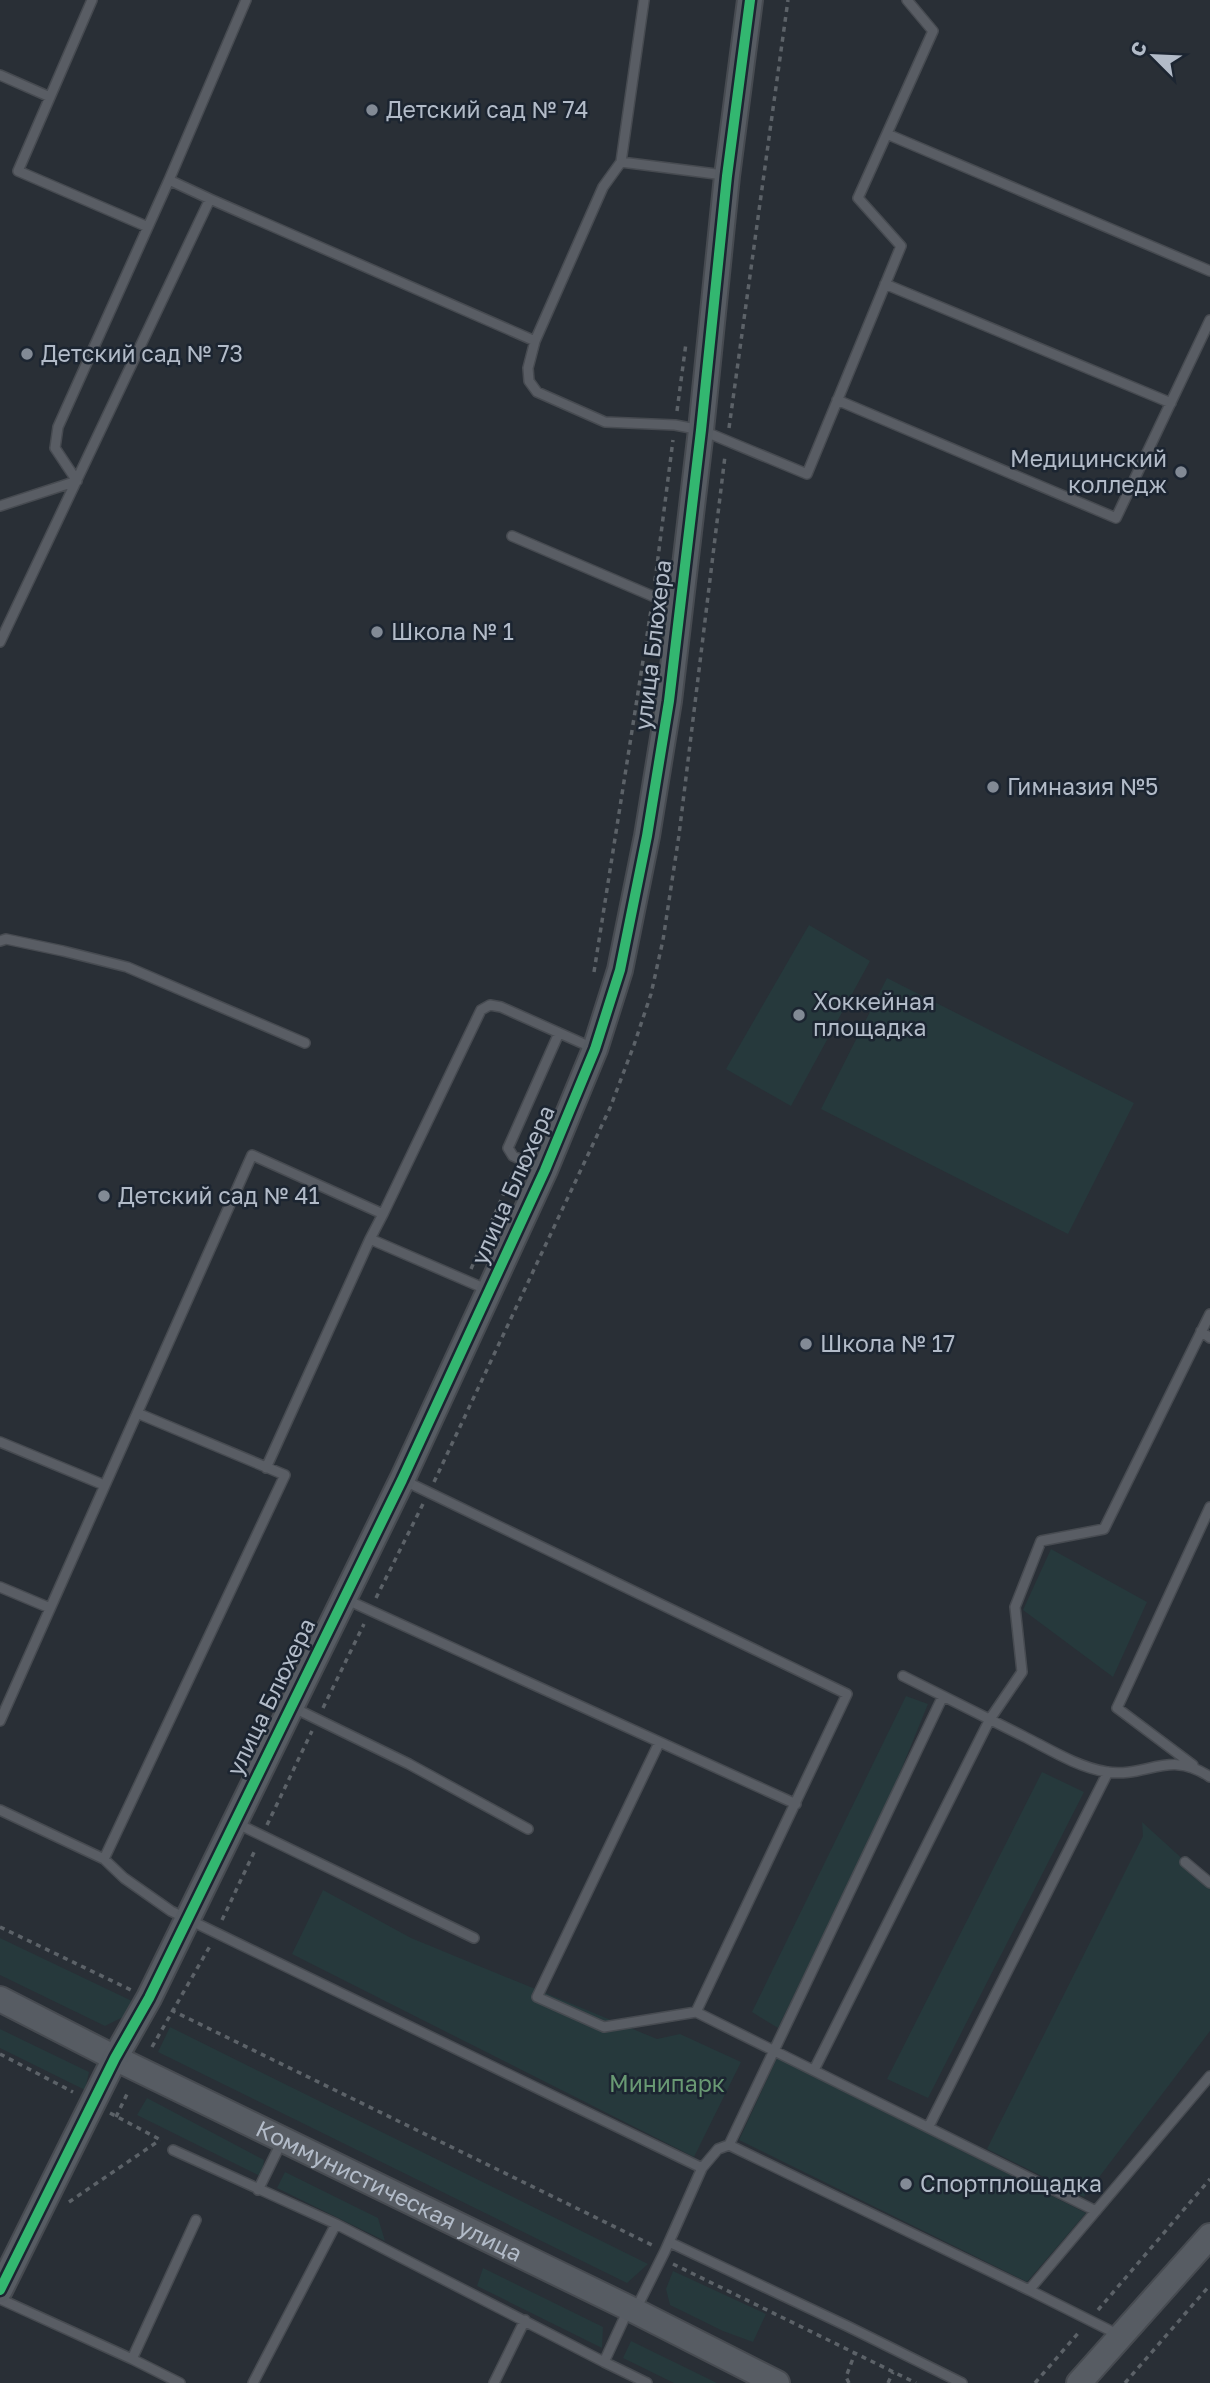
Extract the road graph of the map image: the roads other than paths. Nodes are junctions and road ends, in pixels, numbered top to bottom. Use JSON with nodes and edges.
{"nodes":[{"id":1,"x":92,"y":0,"type":"edge"},
{"id":2,"x":246,"y":0,"type":"edge"},
{"id":3,"x":644,"y":0,"type":"edge"},
{"id":4,"x":750,"y":0,"type":"edge"},
{"id":5,"x":907,"y":0,"type":"edge"},
{"id":6,"x":0,"y":75,"type":"edge"},
{"id":7,"x":50,"y":97,"type":"junction"},
{"id":8,"x":887,"y":134,"type":"junction"},
{"id":9,"x":621,"y":162,"type":"junction"},
{"id":10,"x":727,"y":176,"type":"junction"},
{"id":11,"x":169,"y":180,"type":"junction"},
{"id":12,"x":210,"y":199,"type":"junction"},
{"id":13,"x":148,"y":227,"type":"junction"},
{"id":14,"x":1210,"y":271,"type":"edge"},
{"id":15,"x":885,"y":284,"type":"junction"},
{"id":16,"x":1210,"y":320,"type":"edge"},
{"id":17,"x":535,"y":341,"type":"junction"},
{"id":18,"x":837,"y":400,"type":"junction"},
{"id":19,"x":1171,"y":403,"type":"junction"},
{"id":20,"x":701,"y":430,"type":"junction"},
{"id":21,"x":77,"y":481,"type":"junction"},
{"id":22,"x":0,"y":506,"type":"edge"},
{"id":23,"x":512,"y":536,"type":"dead end"},
{"id":24,"x":680,"y":608,"type":"junction"},
{"id":25,"x":0,"y":642,"type":"edge"},
{"id":26,"x":0,"y":941,"type":"edge"},
{"id":27,"x":559,"y":1032,"type":"junction"},
{"id":28,"x":305,"y":1043,"type":"dead end"},
{"id":29,"x":595,"y":1049,"type":"junction"},
{"id":30,"x":545,"y":1170,"type":"junction"},
{"id":31,"x":383,"y":1214,"type":"junction"},
{"id":32,"x":370,"y":1239,"type":"junction"},
{"id":33,"x":488,"y":1290,"type":"junction"},
{"id":34,"x":1210,"y":1314,"type":"edge"},
{"id":35,"x":1201,"y":1331,"type":"junction"},
{"id":36,"x":1210,"y":1338,"type":"edge"},
{"id":37,"x":137,"y":1413,"type":"junction"},
{"id":38,"x":0,"y":1442,"type":"edge"},
{"id":39,"x":266,"y":1468,"type":"junction"},
{"id":40,"x":402,"y":1480,"type":"junction"},
{"id":41,"x":104,"y":1485,"type":"junction"},
{"id":42,"x":1210,"y":1507,"type":"edge"},
{"id":43,"x":0,"y":1587,"type":"edge"},
{"id":44,"x":343,"y":1598,"type":"junction"},
{"id":45,"x":50,"y":1608,"type":"junction"},
{"id":46,"x":902,"y":1676,"type":"dead end"},
{"id":47,"x":943,"y":1696,"type":"junction"},
{"id":48,"x":290,"y":1706,"type":"junction"},
{"id":49,"x":990,"y":1720,"type":"junction"},
{"id":50,"x":0,"y":1721,"type":"edge"},
{"id":51,"x":659,"y":1743,"type":"junction"},
{"id":52,"x":1194,"y":1766,"type":"junction"},
{"id":53,"x":1108,"y":1772,"type":"junction"},
{"id":54,"x":1210,"y":1777,"type":"edge"},
{"id":55,"x":796,"y":1804,"type":"junction"},
{"id":56,"x":0,"y":1810,"type":"edge"},
{"id":57,"x":234,"y":1821,"type":"junction"},
{"id":58,"x":528,"y":1829,"type":"dead end"},
{"id":59,"x":104,"y":1860,"type":"junction"},
{"id":60,"x":1185,"y":1862,"type":"dead end"},
{"id":61,"x":1210,"y":1883,"type":"edge"},
{"id":62,"x":188,"y":1919,"type":"junction"},
{"id":63,"x":474,"y":1938,"type":"dead end"},
{"id":64,"x":0,"y":1999,"type":"edge"},
{"id":65,"x":696,"y":2011,"type":"junction"},
{"id":66,"x":774,"y":2050,"type":"junction"},
{"id":67,"x":115,"y":2058,"type":"junction"},
{"id":68,"x":814,"y":2070,"type":"junction"},
{"id":69,"x":1210,"y":2077,"type":"edge"},
{"id":70,"x":929,"y":2126,"type":"junction"},
{"id":71,"x":283,"y":2139,"type":"junction"},
{"id":72,"x":729,"y":2144,"type":"junction"},
{"id":73,"x":173,"y":2150,"type":"road end"},
{"id":74,"x":702,"y":2168,"type":"junction"},
{"id":75,"x":258,"y":2190,"type":"junction"},
{"id":76,"x":1096,"y":2211,"type":"junction"},
{"id":77,"x":196,"y":2220,"type":"dead end"},
{"id":78,"x":336,"y":2224,"type":"junction"},
{"id":79,"x":1210,"y":2236,"type":"edge"},
{"id":80,"x":665,"y":2251,"type":"junction"},
{"id":81,"x":0,"y":2290,"type":"edge"},
{"id":82,"x":1029,"y":2290,"type":"junction"},
{"id":83,"x":0,"y":2299,"type":"edge"},
{"id":84,"x":632,"y":2310,"type":"junction"},
{"id":85,"x":525,"y":2320,"type":"junction"},
{"id":86,"x":1121,"y":2336,"type":"junction"},
{"id":87,"x":132,"y":2359,"type":"junction"},
{"id":88,"x":604,"y":2362,"type":"junction"},
{"id":89,"x":180,"y":2383,"type":"edge"},
{"id":90,"x":253,"y":2383,"type":"edge"},
{"id":91,"x":494,"y":2383,"type":"edge"},
{"id":92,"x":647,"y":2383,"type":"edge"},
{"id":93,"x":777,"y":2383,"type":"edge"},
{"id":94,"x":961,"y":2383,"type":"edge"},
{"id":95,"x":1079,"y":2383,"type":"edge"}],
"edges":[{"from":1,"to":7,"type":"lane"},
{"from":2,"to":11,"type":"lane"},
{"from":3,"to":9,"type":"lane"},
{"from":4,"to":10,"type":"street","name":"улица Блюхера"},
{"from":5,"to":8,"type":"lane"},
{"from":6,"to":7,"type":"lane"},
{"from":7,"to":13,"type":"lane"},
{"from":8,"to":14,"type":"lane"},
{"from":8,"to":15,"type":"lane"},
{"from":9,"to":10,"type":"lane"},
{"from":9,"to":17,"type":"lane"},
{"from":10,"to":20,"type":"street","name":"улица Блюхера"},
{"from":11,"to":12,"type":"lane"},
{"from":11,"to":13,"type":"lane"},
{"from":12,"to":17,"type":"lane"},
{"from":12,"to":21,"type":"lane"},
{"from":13,"to":21,"type":"lane"},
{"from":15,"to":18,"type":"lane"},
{"from":15,"to":19,"type":"lane"},
{"from":16,"to":19,"type":"lane"},
{"from":17,"to":20,"type":"lane"},
{"from":18,"to":19,"type":"lane"},
{"from":18,"to":20,"type":"lane"},
{"from":20,"to":24,"type":"street","name":"улица Блюхера"},
{"from":21,"to":22,"type":"lane"},
{"from":21,"to":25,"type":"lane"},
{"from":23,"to":24,"type":"lane"},
{"from":24,"to":29,"type":"street","name":"улица Блюхера"},
{"from":26,"to":28,"type":"lane"},
{"from":27,"to":29,"type":"lane"},
{"from":27,"to":30,"type":"lane"},
{"from":27,"to":31,"type":"lane"},
{"from":29,"to":30,"type":"street","name":"улица Блюхера"},
{"from":30,"to":33,"type":"street","name":"улица Блюхера"},
{"from":31,"to":32,"type":"lane"},
{"from":31,"to":37,"type":"lane"},
{"from":32,"to":33,"type":"lane"},
{"from":32,"to":39,"type":"lane"},
{"from":33,"to":40,"type":"street","name":"улица Блюхера"},
{"from":34,"to":35,"type":"lane"},
{"from":35,"to":36,"type":"lane"},
{"from":35,"to":49,"type":"lane"},
{"from":37,"to":39,"type":"lane"},
{"from":37,"to":41,"type":"lane"},
{"from":38,"to":41,"type":"lane"},
{"from":39,"to":59,"type":"lane"},
{"from":40,"to":44,"type":"street","name":"улица Блюхера"},
{"from":40,"to":55,"type":"lane"},
{"from":41,"to":45,"type":"lane"},
{"from":42,"to":52,"type":"lane"},
{"from":43,"to":45,"type":"lane"},
{"from":44,"to":48,"type":"street","name":"улица Блюхера"},
{"from":44,"to":51,"type":"lane"},
{"from":45,"to":50,"type":"lane"},
{"from":46,"to":47,"type":"lane"},
{"from":47,"to":49,"type":"lane"},
{"from":47,"to":66,"type":"lane"},
{"from":48,"to":57,"type":"street","name":"улица Блюхера"},
{"from":48,"to":58,"type":"lane"},
{"from":49,"to":53,"type":"lane"},
{"from":49,"to":68,"type":"lane"},
{"from":51,"to":55,"type":"lane"},
{"from":51,"to":65,"type":"lane"},
{"from":52,"to":53,"type":"lane"},
{"from":52,"to":54,"type":"lane"},
{"from":53,"to":70,"type":"lane"},
{"from":55,"to":65,"type":"lane"},
{"from":56,"to":59,"type":"lane"},
{"from":57,"to":62,"type":"street","name":"улица Блюхера"},
{"from":57,"to":63,"type":"lane"},
{"from":59,"to":62,"type":"lane"},
{"from":60,"to":61,"type":"lane"},
{"from":62,"to":67,"type":"street","name":"улица Блюхера"},
{"from":62,"to":74,"type":"lane"},
{"from":64,"to":67,"type":"street","name":"Коммунистическая улица"},
{"from":65,"to":66,"type":"lane"},
{"from":66,"to":68,"type":"lane"},
{"from":66,"to":72,"type":"lane"},
{"from":67,"to":71,"type":"street","name":"Коммунистическая улица"},
{"from":67,"to":81,"type":"street","name":"улица Блюхера"},
{"from":68,"to":70,"type":"lane"},
{"from":69,"to":76,"type":"lane"},
{"from":70,"to":76,"type":"lane"},
{"from":71,"to":75,"type":"lane"},
{"from":71,"to":84,"type":"street","name":"Коммунистическая улица"},
{"from":72,"to":74,"type":"lane"},
{"from":72,"to":82,"type":"lane"},
{"from":73,"to":75,"type":"lane"},
{"from":74,"to":80,"type":"lane"},
{"from":75,"to":78,"type":"lane"},
{"from":76,"to":82,"type":"lane"},
{"from":77,"to":87,"type":"lane"},
{"from":78,"to":85,"type":"lane"},
{"from":78,"to":90,"type":"lane"},
{"from":79,"to":86,"type":"street"},
{"from":80,"to":84,"type":"lane"},
{"from":80,"to":94,"type":"lane"},
{"from":82,"to":86,"type":"lane"},
{"from":83,"to":87,"type":"lane"},
{"from":84,"to":88,"type":"lane"},
{"from":84,"to":93,"type":"street","name":"Коммунистическая улица"},
{"from":85,"to":88,"type":"lane"},
{"from":85,"to":91,"type":"lane"},
{"from":86,"to":95,"type":"street"},
{"from":87,"to":89,"type":"lane"},
{"from":88,"to":92,"type":"lane"}]}
